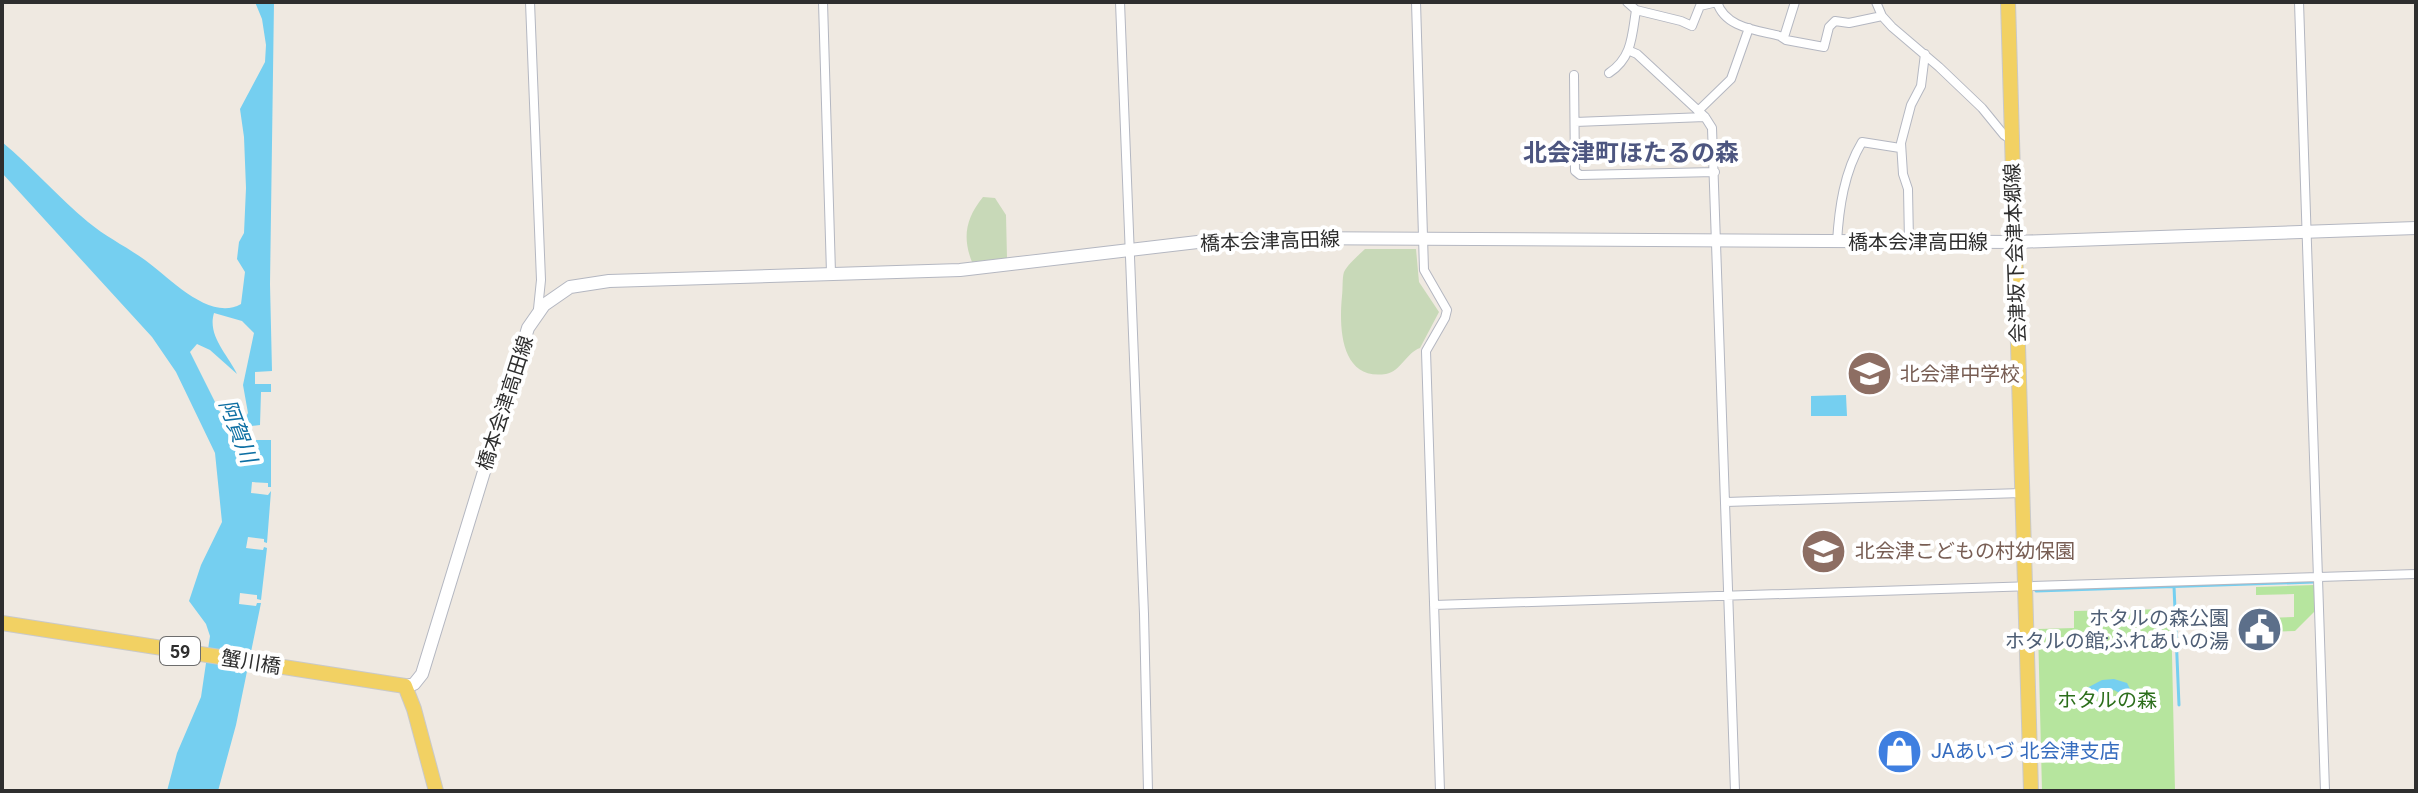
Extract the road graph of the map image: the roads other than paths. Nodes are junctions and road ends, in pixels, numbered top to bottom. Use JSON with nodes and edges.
{"nodes":[{"id":1,"x":530,"y":2,"type":"edge"},
{"id":2,"x":823,"y":2,"type":"edge"},
{"id":3,"x":1120,"y":2,"type":"edge"},
{"id":4,"x":1416,"y":2,"type":"edge"},
{"id":5,"x":1627,"y":2,"type":"edge"},
{"id":6,"x":1717,"y":2,"type":"edge"},
{"id":7,"x":1795,"y":2,"type":"edge"},
{"id":8,"x":1876,"y":2,"type":"edge"},
{"id":9,"x":2008,"y":2,"type":"edge"},
{"id":10,"x":2299,"y":2,"type":"edge"},
{"id":11,"x":1636,"y":10,"type":"junction"},
{"id":12,"x":1882,"y":16,"type":"junction"},
{"id":13,"x":1749,"y":28,"type":"junction"},
{"id":14,"x":1784,"y":37,"type":"junction"},
{"id":15,"x":1630,"y":51,"type":"junction"},
{"id":16,"x":1925,"y":54,"type":"junction"},
{"id":17,"x":1609,"y":73,"type":"dead end"},
{"id":18,"x":1574,"y":75,"type":"dead end"},
{"id":19,"x":1702,"y":114,"type":"junction"},
{"id":20,"x":1575,"y":122,"type":"junction"},
{"id":21,"x":2010,"y":139,"type":"junction"},
{"id":22,"x":1900,"y":148,"type":"junction"},
{"id":23,"x":1715,"y":172,"type":"junction"},
{"id":24,"x":2416,"y":228,"type":"edge"},
{"id":25,"x":2306,"y":232,"type":"junction"},
{"id":26,"x":1424,"y":239,"type":"junction"},
{"id":27,"x":1718,"y":241,"type":"junction"},
{"id":28,"x":1837,"y":242,"type":"junction"},
{"id":29,"x":1909,"y":242,"type":"junction"},
{"id":30,"x":2015,"y":242,"type":"junction"},
{"id":31,"x":1129,"y":250,"type":"junction"},
{"id":32,"x":831,"y":273,"type":"junction"},
{"id":33,"x":538,"y":312,"type":"junction"},
{"id":34,"x":2022,"y":493,"type":"junction"},
{"id":35,"x":1726,"y":502,"type":"junction"},
{"id":36,"x":2416,"y":574,"type":"edge"},
{"id":37,"x":2318,"y":577,"type":"junction"},
{"id":38,"x":2024,"y":587,"type":"junction"},
{"id":39,"x":1729,"y":596,"type":"junction"},
{"id":40,"x":1434,"y":605,"type":"junction"},
{"id":41,"x":2,"y":623,"type":"edge"},
{"id":42,"x":405,"y":686,"type":"junction"},
{"id":43,"x":436,"y":791,"type":"edge"},
{"id":44,"x":1148,"y":791,"type":"edge"},
{"id":45,"x":1440,"y":791,"type":"edge"},
{"id":46,"x":1735,"y":791,"type":"edge"},
{"id":47,"x":2031,"y":791,"type":"edge"},
{"id":48,"x":2325,"y":791,"type":"edge"}],
"edges":[{"from":1,"to":33,"type":"street"},
{"from":2,"to":32,"type":"street"},
{"from":3,"to":31,"type":"street"},
{"from":4,"to":26,"type":"street"},
{"from":5,"to":11,"type":"street"},
{"from":6,"to":11,"type":"street"},
{"from":6,"to":13,"type":"street"},
{"from":7,"to":14,"type":"street"},
{"from":8,"to":12,"type":"street"},
{"from":9,"to":21,"type":"main road","name":"会津坂下会津本郷線"},
{"from":10,"to":25,"type":"street"},
{"from":11,"to":15,"type":"street"},
{"from":12,"to":14,"type":"street"},
{"from":12,"to":16,"type":"street"},
{"from":13,"to":14,"type":"street"},
{"from":13,"to":19,"type":"street"},
{"from":15,"to":17,"type":"street"},
{"from":15,"to":19,"type":"street"},
{"from":16,"to":21,"type":"street"},
{"from":16,"to":22,"type":"street"},
{"from":18,"to":20,"type":"street"},
{"from":19,"to":20,"type":"street"},
{"from":19,"to":23,"type":"street"},
{"from":20,"to":23,"type":"street"},
{"from":21,"to":30,"type":"main road","name":"会津坂下会津本郷線"},
{"from":22,"to":28,"type":"street"},
{"from":22,"to":29,"type":"street"},
{"from":23,"to":27,"type":"street"},
{"from":24,"to":25,"type":"main road","name":"橋本会津高田線"},
{"from":25,"to":30,"type":"main road","name":"橋本会津高田線"},
{"from":25,"to":37,"type":"street"},
{"from":26,"to":27,"type":"main road","name":"橋本会津高田線"},
{"from":26,"to":31,"type":"main road","name":"橋本会津高田線"},
{"from":26,"to":40,"type":"street"},
{"from":27,"to":28,"type":"main road","name":"橋本会津高田線"},
{"from":27,"to":35,"type":"street"},
{"from":28,"to":29,"type":"main road","name":"橋本会津高田線"},
{"from":29,"to":30,"type":"main road","name":"橋本会津高田線"},
{"from":30,"to":34,"type":"main road","name":"会津坂下会津本郷線"},
{"from":31,"to":32,"type":"main road","name":"橋本会津高田線"},
{"from":31,"to":44,"type":"street"},
{"from":32,"to":33,"type":"main road","name":"橋本会津高田線"},
{"from":33,"to":42,"type":"main road","name":"橋本会津高田線"},
{"from":34,"to":35,"type":"street"},
{"from":34,"to":38,"type":"main road","name":"会津坂下会津本郷線"},
{"from":35,"to":39,"type":"street"},
{"from":36,"to":37,"type":"street"},
{"from":37,"to":38,"type":"street"},
{"from":37,"to":48,"type":"street"},
{"from":38,"to":39,"type":"street"},
{"from":38,"to":47,"type":"main road","name":"会津坂下会津本郷線"},
{"from":39,"to":40,"type":"street"},
{"from":39,"to":46,"type":"street"},
{"from":40,"to":45,"type":"street"},
{"from":41,"to":42,"type":"main road","name":"蟹川橋","number":"59"},
{"from":42,"to":43,"type":"main road"}]}
